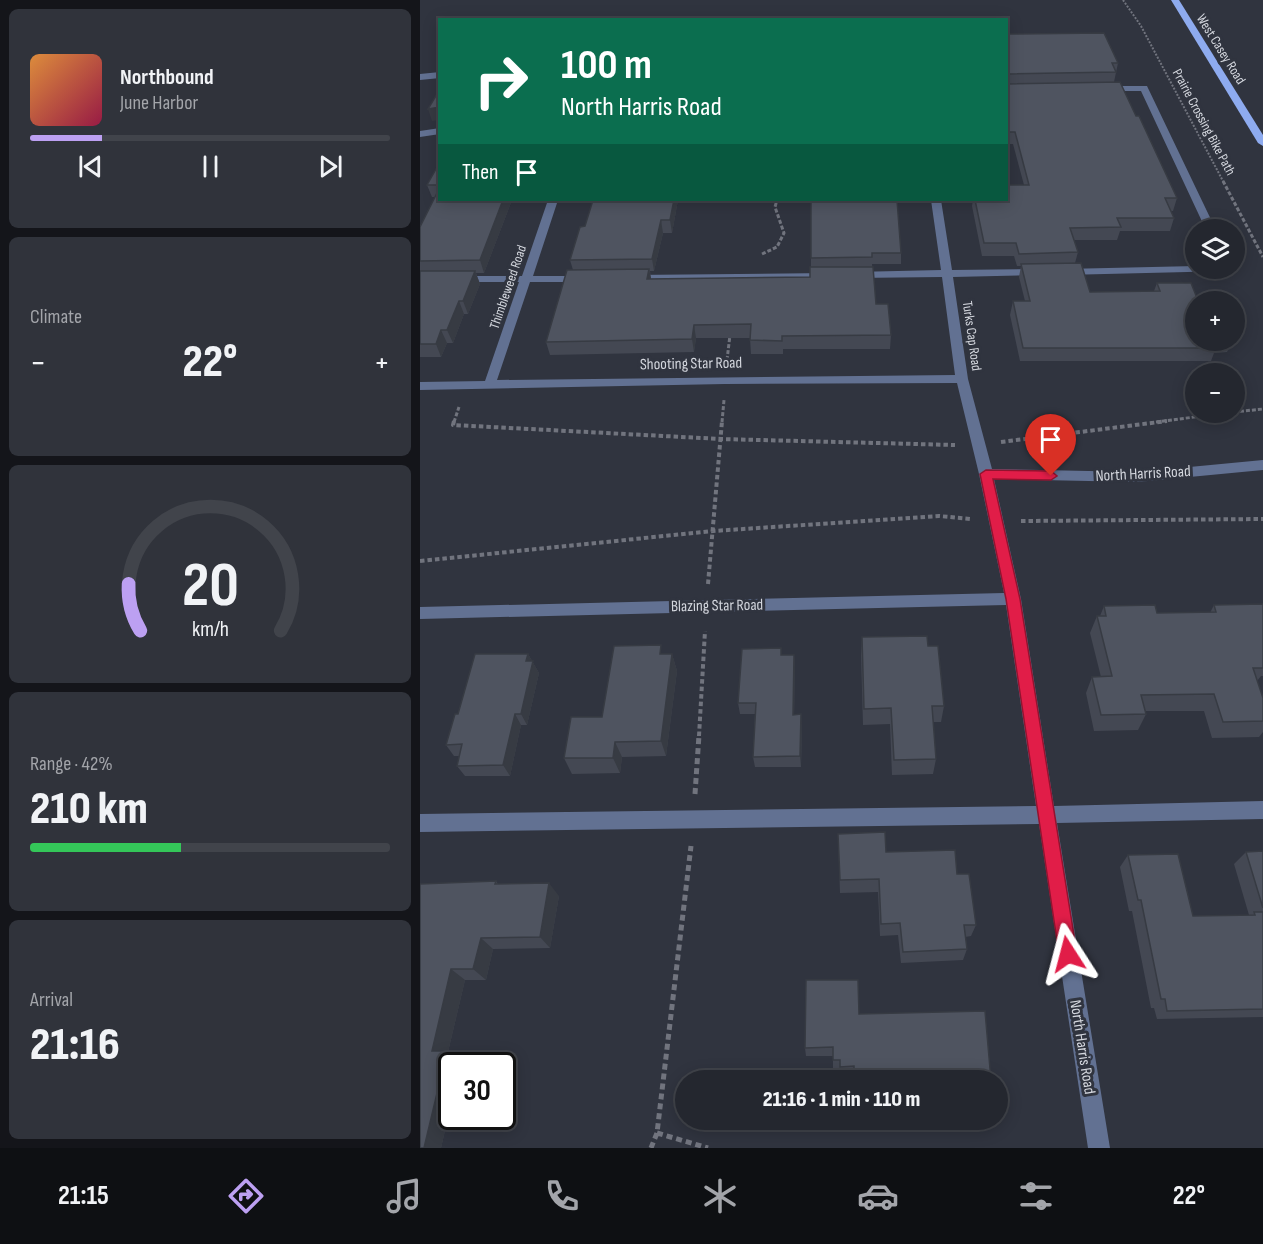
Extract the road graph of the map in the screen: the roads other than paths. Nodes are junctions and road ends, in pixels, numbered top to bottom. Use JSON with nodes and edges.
{"nodes":[{"id":1,"x":1175,"y":0,"type":"edge"},
{"id":2,"x":438,"y":75,"type":"edge"},
{"id":3,"x":420,"y":76,"type":"edge"},
{"id":4,"x":1087,"y":90,"type":"edge"},
{"id":5,"x":438,"y":131,"type":"edge"},
{"id":6,"x":420,"y":134,"type":"edge"},
{"id":7,"x":1263,"y":143,"type":"edge"},
{"id":8,"x":553,"y":201,"type":"edge"},
{"id":9,"x":936,"y":201,"type":"edge"},
{"id":10,"x":1205,"y":219,"type":"edge"},
{"id":11,"x":1185,"y":269,"type":"edge"},
{"id":12,"x":949,"y":274,"type":"junction"},
{"id":13,"x":620,"y":278,"type":"edge"},
{"id":14,"x":420,"y":279,"type":"edge"},
{"id":15,"x":527,"y":279,"type":"junction"},
{"id":16,"x":596,"y":279,"type":"edge"},
{"id":17,"x":962,"y":379,"type":"junction"},
{"id":18,"x":490,"y":384,"type":"junction"},
{"id":19,"x":420,"y":386,"type":"edge"},
{"id":20,"x":1263,"y":465,"type":"edge"},
{"id":21,"x":986,"y":474,"type":"junction"},
{"id":22,"x":1013,"y":599,"type":"junction"},
{"id":23,"x":420,"y":613,"type":"edge"},
{"id":24,"x":1263,"y":810,"type":"edge"},
{"id":25,"x":1047,"y":815,"type":"junction"},
{"id":26,"x":420,"y":823,"type":"edge"},
{"id":27,"x":1099,"y":1148,"type":"edge"}],
"edges":[{"from":1,"to":7,"type":"main road","name":"West Casey Road"},
{"from":2,"to":3,"type":"street"},
{"from":4,"to":10,"type":"street"},
{"from":5,"to":6,"type":"street"},
{"from":8,"to":15,"type":"street","name":"Thimbleweed Road"},
{"from":9,"to":12,"type":"street","name":"Turks Cap Road"},
{"from":11,"to":12,"type":"street"},
{"from":12,"to":13,"type":"street"},
{"from":12,"to":17,"type":"street","name":"Turks Cap Road"},
{"from":14,"to":15,"type":"street"},
{"from":15,"to":16,"type":"street"},
{"from":15,"to":18,"type":"street","name":"Thimbleweed Road"},
{"from":17,"to":18,"type":"street","name":"Shooting Star Road"},
{"from":17,"to":21,"type":"street","name":"Turks Cap Road"},
{"from":18,"to":19,"type":"street","name":"Shooting Star Road"},
{"from":20,"to":21,"type":"street","name":"North Harris Road"},
{"from":21,"to":22,"type":"street","name":"North Harris Road"},
{"from":22,"to":23,"type":"street","name":"Blazing Star Road"},
{"from":22,"to":25,"type":"street","name":"North Harris Road"},
{"from":24,"to":25,"type":"street"},
{"from":25,"to":26,"type":"street"},
{"from":25,"to":27,"type":"street","name":"North Harris Road"}]}
